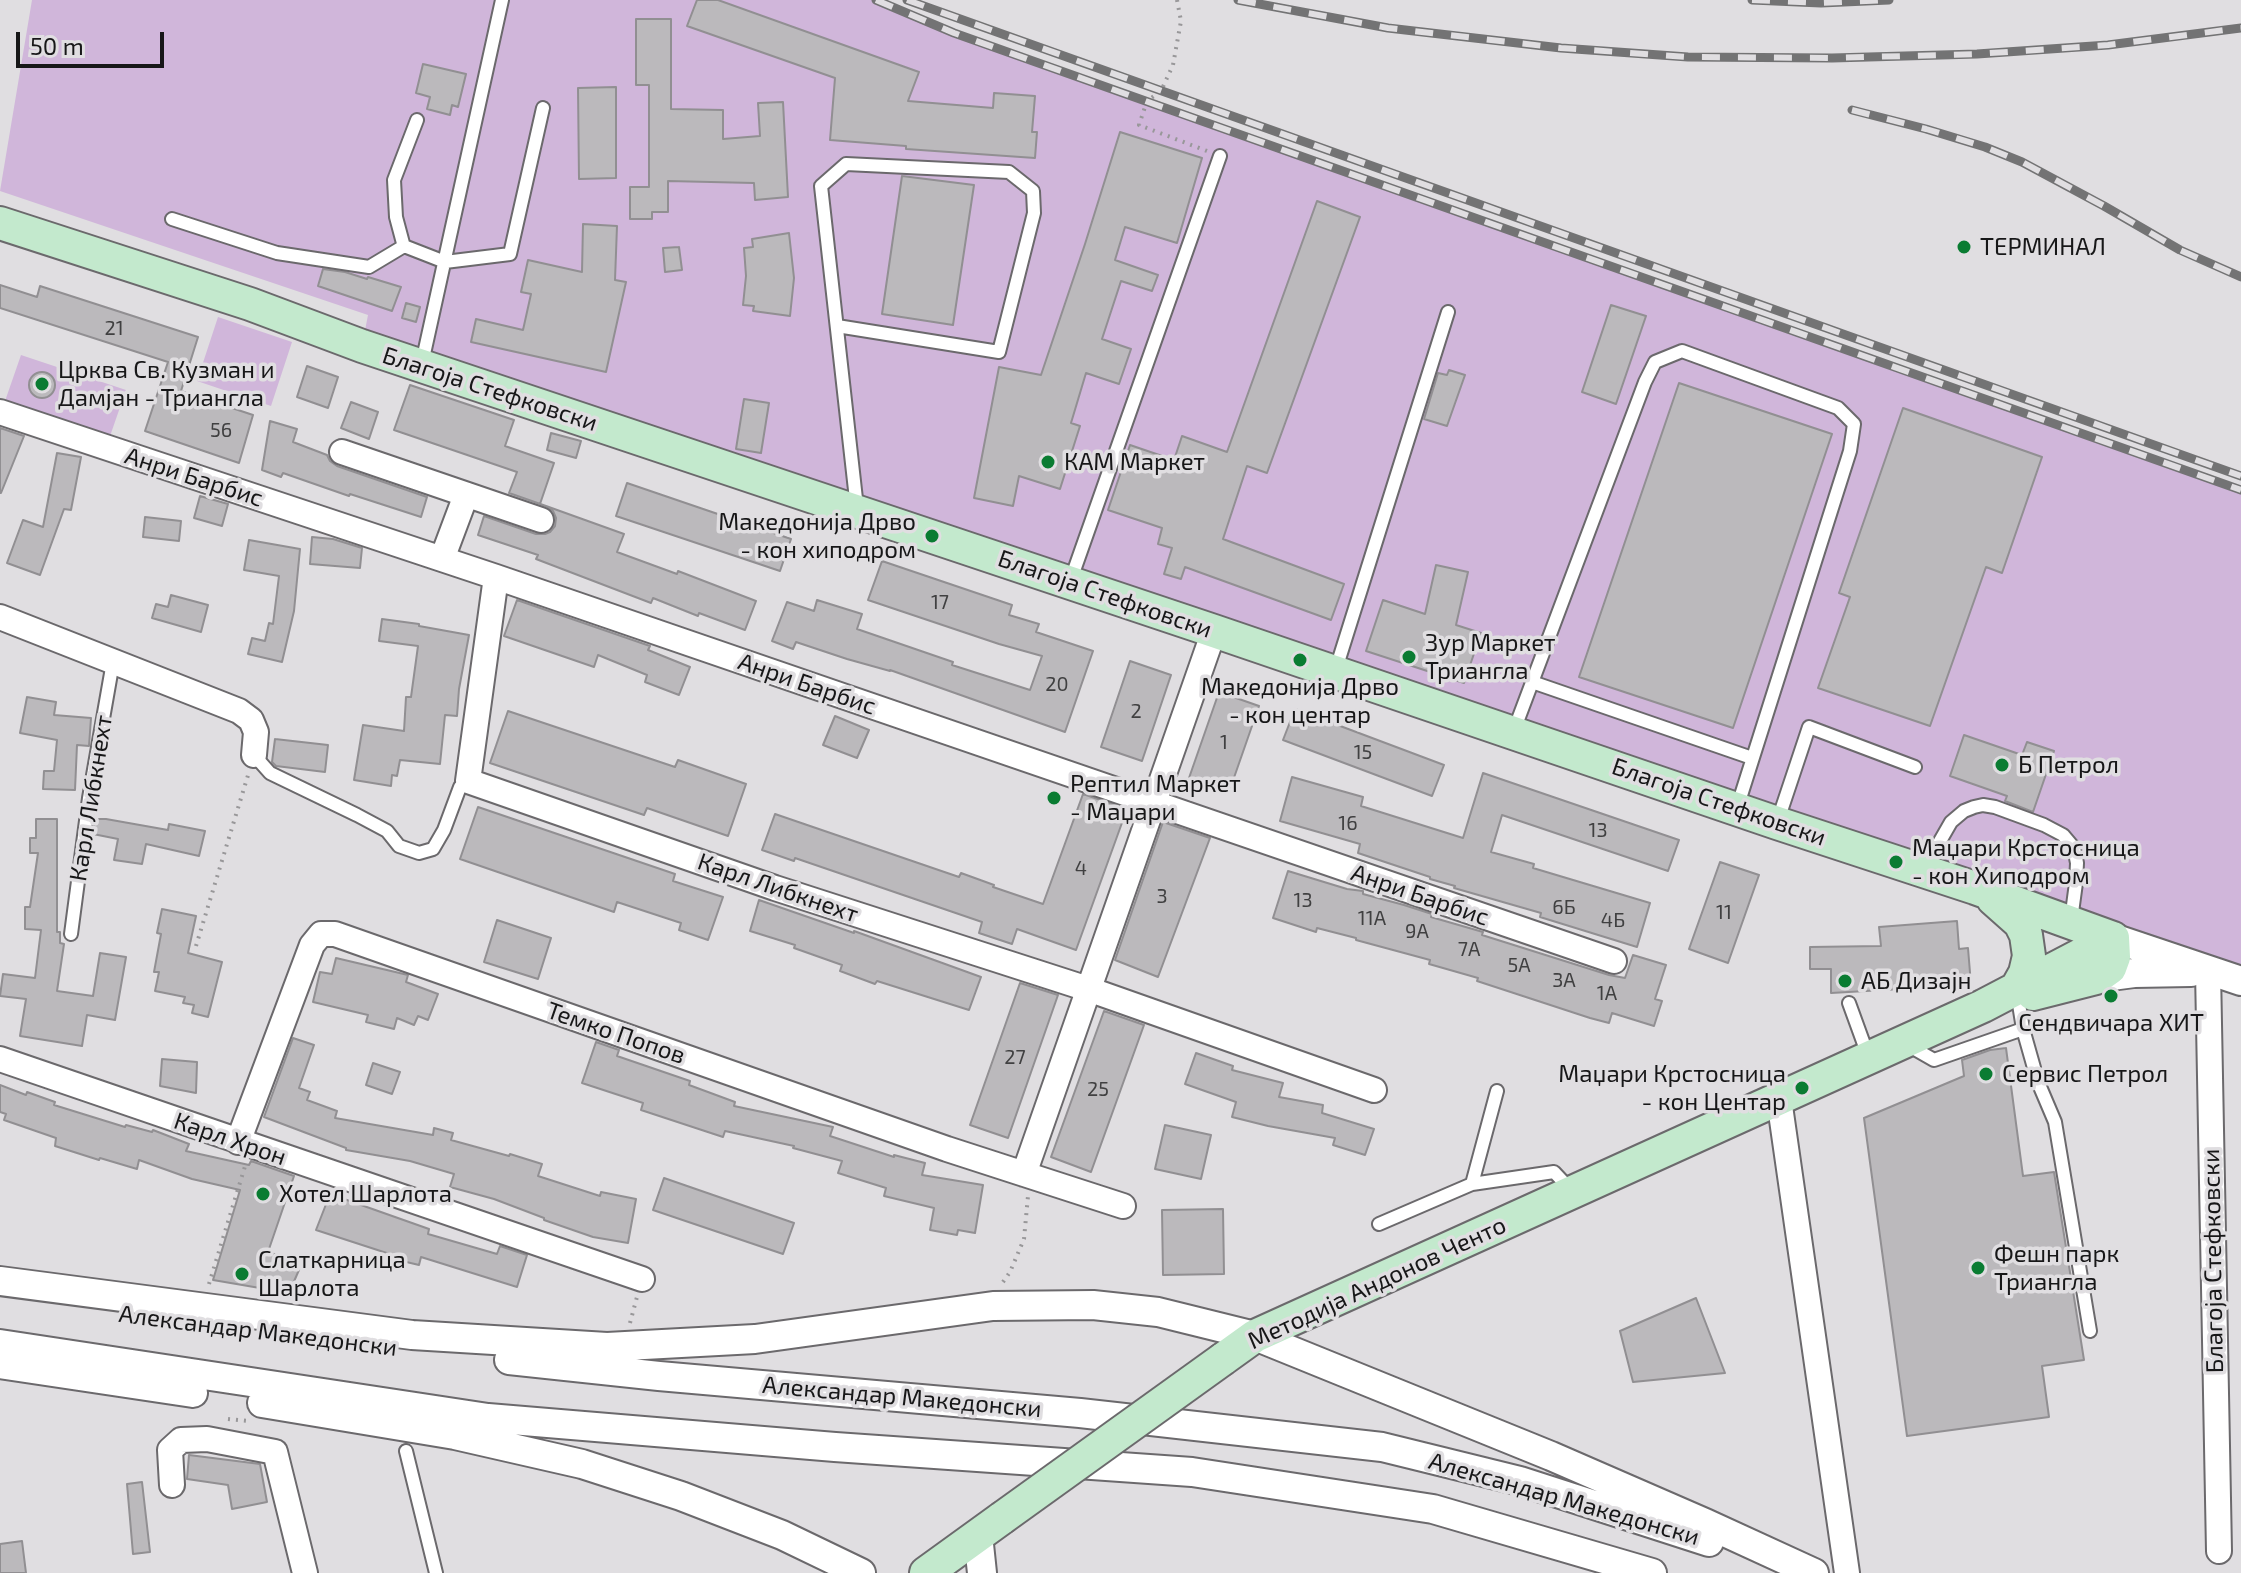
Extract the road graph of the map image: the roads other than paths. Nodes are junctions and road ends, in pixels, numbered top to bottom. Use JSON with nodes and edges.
{"nodes":[{"id":1,"x":502,"y":0,"type":"edge"},
{"id":2,"x":543,"y":108,"type":"dead end"},
{"id":3,"x":417,"y":120,"type":"dead end"},
{"id":4,"x":1220,"y":156,"type":"road end"},
{"id":5,"x":172,"y":219,"type":"dead end"},
{"id":6,"x":0,"y":223,"type":"edge"},
{"id":7,"x":404,"y":247,"type":"junction"},
{"id":8,"x":445,"y":262,"type":"junction"},
{"id":9,"x":1448,"y":312,"type":"dead end"},
{"id":10,"x":837,"y":326,"type":"junction"},
{"id":11,"x":421,"y":366,"type":"junction"},
{"id":12,"x":0,"y":412,"type":"edge"},
{"id":13,"x":342,"y":452,"type":"dead end"},
{"id":14,"x":466,"y":495,"type":"junction"},
{"id":15,"x":858,"y":511,"type":"junction"},
{"id":16,"x":541,"y":520,"type":"dead end"},
{"id":17,"x":442,"y":559,"type":"junction"},
{"id":18,"x":496,"y":577,"type":"junction"},
{"id":19,"x":1070,"y":582,"type":"junction"},
{"id":20,"x":0,"y":617,"type":"edge"},
{"id":21,"x":1214,"y":631,"type":"junction"},
{"id":22,"x":113,"y":662,"type":"junction"},
{"id":23,"x":1335,"y":672,"type":"junction"},
{"id":24,"x":1532,"y":682,"type":"junction"},
{"id":25,"x":1513,"y":733,"type":"junction"},
{"id":26,"x":254,"y":755,"type":"joint"},
{"id":27,"x":1752,"y":758,"type":"junction"},
{"id":28,"x":1915,"y":767,"type":"dead end"},
{"id":29,"x":468,"y":781,"type":"junction"},
{"id":30,"x":1153,"y":804,"type":"junction"},
{"id":31,"x":1737,"y":808,"type":"junction"},
{"id":32,"x":1777,"y":823,"type":"junction"},
{"id":33,"x":1922,"y":871,"type":"junction"},
{"id":34,"x":1988,"y":894,"type":"junction"},
{"id":35,"x":2071,"y":923,"type":"junction"},
{"id":36,"x":71,"y":934,"type":"dead end"},
{"id":37,"x":2113,"y":938,"type":"junction"},
{"id":38,"x":1614,"y":961,"type":"dead end"},
{"id":39,"x":2208,"y":971,"type":"junction"},
{"id":40,"x":2096,"y":978,"type":"junction"},
{"id":41,"x":2241,"y":981,"type":"edge"},
{"id":42,"x":1088,"y":989,"type":"junction"},
{"id":43,"x":1849,"y":1003,"type":"dead end"},
{"id":44,"x":2019,"y":1005,"type":"junction"},
{"id":45,"x":1903,"y":1042,"type":"junction"},
{"id":46,"x":1869,"y":1058,"type":"junction"},
{"id":47,"x":0,"y":1059,"type":"edge"},
{"id":48,"x":1374,"y":1090,"type":"dead end"},
{"id":49,"x":1497,"y":1091,"type":"dead end"},
{"id":50,"x":1779,"y":1099,"type":"junction"},
{"id":51,"x":245,"y":1144,"type":"junction"},
{"id":52,"x":1024,"y":1174,"type":"junction"},
{"id":53,"x":1472,"y":1184,"type":"junction"},
{"id":54,"x":1573,"y":1192,"type":"junction"},
{"id":55,"x":1123,"y":1206,"type":"dead end"},
{"id":56,"x":1379,"y":1224,"type":"dead end"},
{"id":57,"x":642,"y":1279,"type":"road end"},
{"id":58,"x":0,"y":1281,"type":"edge"},
{"id":59,"x":0,"y":1298,"type":"edge"},
{"id":60,"x":2090,"y":1331,"type":"dead end"},
{"id":61,"x":1255,"y":1336,"type":"junction"},
{"id":62,"x":0,"y":1344,"type":"edge"},
{"id":63,"x":0,"y":1364,"type":"edge"},
{"id":64,"x":406,"y":1451,"type":"dead end"},
{"id":65,"x":172,"y":1485,"type":"dead end"},
{"id":66,"x":990,"y":1526,"type":"junction"},
{"id":67,"x":782,"y":1535,"type":"junction"},
{"id":68,"x":2219,"y":1551,"type":"dead end"},
{"id":69,"x":305,"y":1573,"type":"edge"},
{"id":70,"x":436,"y":1573,"type":"edge"},
{"id":71,"x":820,"y":1573,"type":"edge"},
{"id":72,"x":861,"y":1573,"type":"edge"},
{"id":73,"x":926,"y":1573,"type":"edge"},
{"id":74,"x":982,"y":1573,"type":"edge"},
{"id":75,"x":1652,"y":1573,"type":"edge"},
{"id":76,"x":1788,"y":1573,"type":"edge"},
{"id":77,"x":1814,"y":1573,"type":"edge"},
{"id":78,"x":1847,"y":1573,"type":"edge"}],
"edges":[{"from":1,"to":8,"type":"lane"},
{"from":2,"to":8,"type":"lane"},
{"from":3,"to":7,"type":"lane"},
{"from":4,"to":19,"type":"lane"},
{"from":5,"to":7,"type":"lane"},
{"from":6,"to":11,"type":"main road","name":"Благоја Стефковски"},
{"from":7,"to":8,"type":"lane"},
{"from":8,"to":11,"type":"lane"},
{"from":9,"to":23,"type":"lane"},
{"from":10,"to":10,"type":"lane"},
{"from":10,"to":15,"type":"lane"},
{"from":11,"to":15,"type":"main road","name":"Благоја Стефковски"},
{"from":12,"to":17,"type":"street","name":"Анри Барбис"},
{"from":13,"to":14,"type":"street"},
{"from":14,"to":16,"type":"street"},
{"from":14,"to":17,"type":"street"},
{"from":15,"to":19,"type":"main road","name":"Благоја Стефковски"},
{"from":17,"to":18,"type":"street","name":"Анри Барбис"},
{"from":18,"to":29,"type":"street"},
{"from":18,"to":30,"type":"street","name":"Анри Барбис"},
{"from":19,"to":21,"type":"main road","name":"Благоја Стефковски"},
{"from":20,"to":22,"type":"street"},
{"from":21,"to":23,"type":"main road","name":"Благоја Стефковски"},
{"from":21,"to":30,"type":"street"},
{"from":22,"to":26,"type":"street"},
{"from":22,"to":36,"type":"lane","name":"Карл Либкнехт"},
{"from":23,"to":25,"type":"main road","name":"Благоја Стефковски"},
{"from":24,"to":25,"type":"lane"},
{"from":24,"to":27,"type":"lane"},
{"from":24,"to":27,"type":"lane"},
{"from":25,"to":31,"type":"main road","name":"Благоја Стефковски"},
{"from":26,"to":29,"type":"lane"},
{"from":27,"to":31,"type":"lane"},
{"from":28,"to":32,"type":"lane"},
{"from":29,"to":42,"type":"street","name":"Карл Либкнехт"},
{"from":30,"to":38,"type":"street","name":"Анри Барбис"},
{"from":30,"to":42,"type":"street"},
{"from":31,"to":32,"type":"main road","name":"Благоја Стефковски"},
{"from":32,"to":33,"type":"main road","name":"Благоја Стефковски"},
{"from":33,"to":34,"type":"main road","name":"Благоја Стефковски"},
{"from":33,"to":35,"type":"lane"},
{"from":34,"to":35,"type":"main road","name":"Благоја Стефковски"},
{"from":34,"to":44,"type":"main road"},
{"from":35,"to":37,"type":"main road","name":"Благоја Стефковски"},
{"from":37,"to":39,"type":"street","name":"Благоја Стефковски"},
{"from":37,"to":40,"type":"main road"},
{"from":37,"to":44,"type":"main road","name":"Методија Андонов Ченто"},
{"from":39,"to":40,"type":"street"},
{"from":39,"to":41,"type":"street","name":"Благоја Стефковски"},
{"from":39,"to":68,"type":"street","name":"Благоја Стефковски"},
{"from":40,"to":44,"type":"main road","name":"Методија Андонов Ченто"},
{"from":42,"to":48,"type":"street","name":"Карл Либкнехт"},
{"from":42,"to":52,"type":"street"},
{"from":43,"to":46,"type":"lane"},
{"from":44,"to":45,"type":"main road","name":"Методија Андонов Ченто"},
{"from":44,"to":45,"type":"lane"},
{"from":44,"to":60,"type":"lane"},
{"from":45,"to":46,"type":"main road","name":"Методија Андонов Ченто"},
{"from":46,"to":50,"type":"main road","name":"Методија Андонов Ченто"},
{"from":47,"to":51,"type":"street","name":"Карл Хрон"},
{"from":49,"to":53,"type":"lane"},
{"from":50,"to":54,"type":"main road","name":"Методија Андонов Ченто"},
{"from":50,"to":78,"type":"street"},
{"from":51,"to":52,"type":"street","name":"Темко Попов"},
{"from":51,"to":57,"type":"street","name":"Карл Хрон"},
{"from":52,"to":55,"type":"street","name":"Темко Попов"},
{"from":53,"to":54,"type":"lane"},
{"from":53,"to":56,"type":"lane"},
{"from":54,"to":61,"type":"main road","name":"Методија Андонов Ченто"},
{"from":58,"to":61,"type":"street"},
{"from":59,"to":76,"type":"street","name":"Александар Македонски"},
{"from":61,"to":66,"type":"main road","name":"Методија Андонов Ченто","bridge":true},
{"from":61,"to":77,"type":"street"},
{"from":62,"to":75,"type":"street","name":"Александар Македонски"},
{"from":63,"to":67,"type":"street"},
{"from":64,"to":70,"type":"lane"},
{"from":65,"to":69,"type":"street"},
{"from":66,"to":73,"type":"main road","name":"Методија Андонов Ченто"},
{"from":66,"to":74,"type":"street"},
{"from":67,"to":71,"type":"street"},
{"from":67,"to":72,"type":"street"}]}
